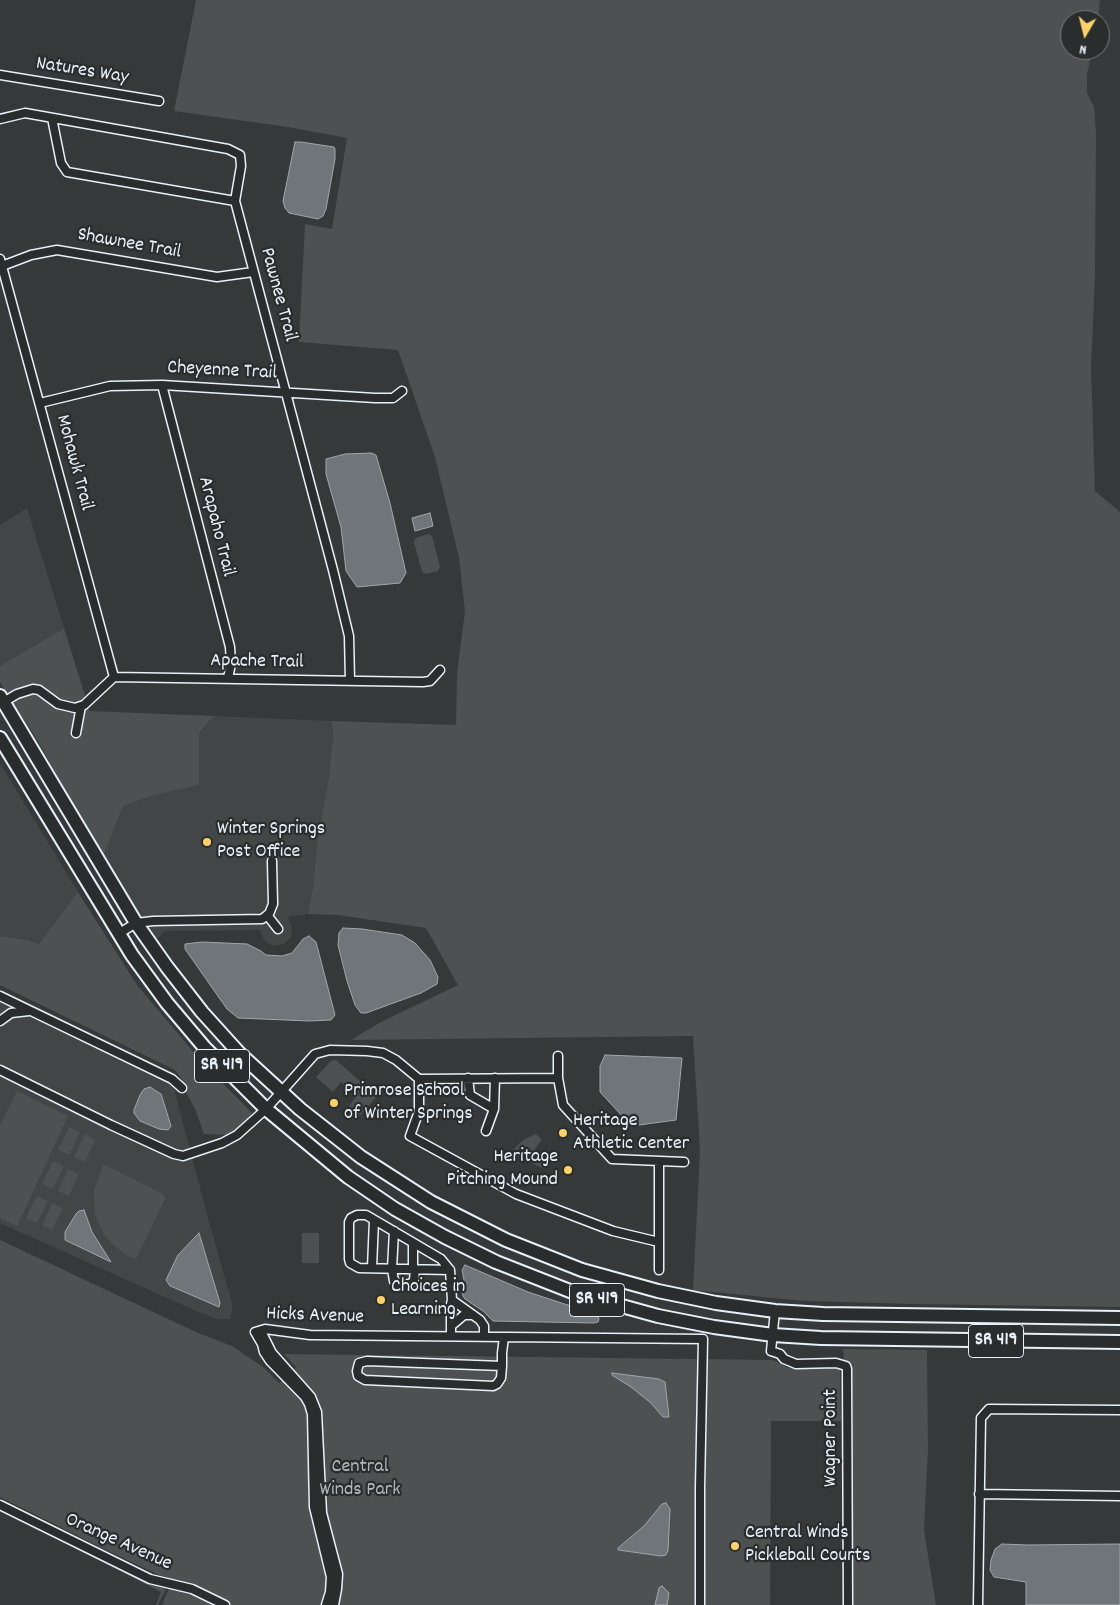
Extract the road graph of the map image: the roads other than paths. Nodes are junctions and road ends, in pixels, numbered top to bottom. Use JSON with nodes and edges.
{"nodes":[{"id":1,"x":0,"y":75,"type":"edge"},
{"id":2,"x":159,"y":101,"type":"dead end"},
{"id":3,"x":0,"y":118,"type":"edge"},
{"id":4,"x":52,"y":118,"type":"junction"},
{"id":5,"x":235,"y":201,"type":"junction"},
{"id":6,"x":1,"y":263,"type":"edge"},
{"id":7,"x":253,"y":272,"type":"junction"},
{"id":8,"x":162,"y":385,"type":"junction"},
{"id":9,"x":286,"y":391,"type":"junction"},
{"id":10,"x":402,"y":391,"type":"dead end"},
{"id":11,"x":40,"y":403,"type":"junction"},
{"id":12,"x":440,"y":670,"type":"dead end"},
{"id":13,"x":114,"y":677,"type":"junction"},
{"id":14,"x":228,"y":678,"type":"junction"},
{"id":15,"x":350,"y":681,"type":"junction"},
{"id":16,"x":1,"y":701,"type":"edge"},
{"id":17,"x":81,"y":706,"type":"junction"},
{"id":18,"x":76,"y":733,"type":"dead end"},
{"id":19,"x":0,"y":738,"type":"edge"},
{"id":20,"x":272,"y":862,"type":"dead end"},
{"id":21,"x":267,"y":915,"type":"junction"},
{"id":22,"x":136,"y":923,"type":"junction"},
{"id":23,"x":278,"y":929,"type":"dead end"},
{"id":24,"x":118,"y":934,"type":"junction"},
{"id":25,"x":0,"y":996,"type":"edge"},
{"id":26,"x":31,"y":1012,"type":"junction"},
{"id":27,"x":0,"y":1021,"type":"edge"},
{"id":28,"x":558,"y":1056,"type":"dead end"},
{"id":29,"x":0,"y":1070,"type":"edge"},
{"id":30,"x":419,"y":1078,"type":"junction"},
{"id":31,"x":468,"y":1078,"type":"junction"},
{"id":32,"x":495,"y":1078,"type":"junction"},
{"id":33,"x":558,"y":1078,"type":"junction"},
{"id":34,"x":182,"y":1088,"type":"dead end"},
{"id":35,"x":280,"y":1093,"type":"junction"},
{"id":36,"x":266,"y":1108,"type":"junction"},
{"id":37,"x":494,"y":1109,"type":"junction"},
{"id":38,"x":486,"y":1131,"type":"dead end"},
{"id":39,"x":659,"y":1161,"type":"junction"},
{"id":40,"x":684,"y":1162,"type":"dead end"},
{"id":41,"x":374,"y":1220,"type":"junction"},
{"id":42,"x":394,"y":1231,"type":"junction"},
{"id":43,"x":413,"y":1242,"type":"junction"},
{"id":44,"x":659,"y":1242,"type":"junction"},
{"id":45,"x":372,"y":1268,"type":"junction"},
{"id":46,"x":392,"y":1269,"type":"junction"},
{"id":47,"x":414,"y":1269,"type":"junction"},
{"id":48,"x":450,"y":1270,"type":"junction"},
{"id":49,"x":659,"y":1270,"type":"dead end"},
{"id":50,"x":452,"y":1300,"type":"junction"},
{"id":51,"x":775,"y":1311,"type":"junction"},
{"id":52,"x":473,"y":1315,"type":"junction"},
{"id":53,"x":1120,"y":1318,"type":"edge"},
{"id":54,"x":451,"y":1326,"type":"junction"},
{"id":55,"x":642,"y":1329,"type":"dead end"},
{"id":56,"x":258,"y":1331,"type":"junction"},
{"id":57,"x":773,"y":1335,"type":"junction"},
{"id":58,"x":451,"y":1336,"type":"junction"},
{"id":59,"x":484,"y":1336,"type":"junction"},
{"id":60,"x":504,"y":1336,"type":"junction"},
{"id":61,"x":641,"y":1338,"type":"junction"},
{"id":62,"x":1120,"y":1342,"type":"edge"},
{"id":63,"x":502,"y":1366,"type":"junction"},
{"id":64,"x":1120,"y":1410,"type":"edge"},
{"id":65,"x":979,"y":1494,"type":"junction"},
{"id":66,"x":1120,"y":1496,"type":"edge"},
{"id":67,"x":0,"y":1505,"type":"edge"},
{"id":68,"x":225,"y":1605,"type":"edge"},
{"id":69,"x":326,"y":1605,"type":"edge"},
{"id":70,"x":334,"y":1605,"type":"edge"},
{"id":71,"x":700,"y":1605,"type":"edge"},
{"id":72,"x":848,"y":1605,"type":"edge"},
{"id":73,"x":978,"y":1605,"type":"edge"}],
"edges":[{"from":1,"to":2,"type":"street","name":"Natures Way"},
{"from":3,"to":4,"type":"street","name":"Pawnee Trail"},
{"from":4,"to":5,"type":"street"},
{"from":4,"to":5,"type":"street","name":"Pawnee Trail"},
{"from":5,"to":7,"type":"street","name":"Pawnee Trail"},
{"from":6,"to":7,"type":"street","name":"Shawnee Trail"},
{"from":6,"to":11,"type":"street","name":"Mohawk Trail"},
{"from":7,"to":9,"type":"street","name":"Pawnee Trail"},
{"from":8,"to":9,"type":"street","name":"Cheyenne Trail"},
{"from":8,"to":11,"type":"street","name":"Cheyenne Trail"},
{"from":8,"to":14,"type":"street","name":"Arapaho Trail"},
{"from":9,"to":10,"type":"street","name":"Cheyenne Trail"},
{"from":9,"to":15,"type":"street","name":"Pawnee Trail"},
{"from":11,"to":13,"type":"street","name":"Mohawk Trail"},
{"from":12,"to":15,"type":"street","name":"Apache Trail"},
{"from":13,"to":14,"type":"street","name":"Apache Trail"},
{"from":13,"to":17,"type":"street"},
{"from":14,"to":15,"type":"street","name":"Apache Trail"},
{"from":16,"to":17,"type":"street"},
{"from":16,"to":22,"type":"main road","number":"SR 419"},
{"from":17,"to":18,"type":"street"},
{"from":19,"to":24,"type":"main road","number":"SR 419"},
{"from":20,"to":21,"type":"street"},
{"from":21,"to":22,"type":"street"},
{"from":21,"to":23,"type":"street"},
{"from":22,"to":24,"type":"street"},
{"from":22,"to":35,"type":"main road","number":"SR 419"},
{"from":24,"to":36,"type":"main road","number":"SR 419"},
{"from":25,"to":26,"type":"street"},
{"from":26,"to":27,"type":"street"},
{"from":26,"to":34,"type":"street"},
{"from":28,"to":33,"type":"street"},
{"from":29,"to":36,"type":"street"},
{"from":30,"to":31,"type":"street"},
{"from":30,"to":35,"type":"street"},
{"from":30,"to":44,"type":"street"},
{"from":31,"to":32,"type":"street"},
{"from":31,"to":37,"type":"street"},
{"from":32,"to":33,"type":"street"},
{"from":32,"to":37,"type":"street"},
{"from":33,"to":39,"type":"street"},
{"from":35,"to":36,"type":"street"},
{"from":35,"to":51,"type":"main road","number":"SR 419"},
{"from":36,"to":57,"type":"main road","number":"SR 419"},
{"from":37,"to":38,"type":"street"},
{"from":39,"to":40,"type":"street"},
{"from":39,"to":44,"type":"street"},
{"from":41,"to":42,"type":"street"},
{"from":41,"to":45,"type":"street"},
{"from":41,"to":45,"type":"street"},
{"from":42,"to":43,"type":"street"},
{"from":42,"to":46,"type":"street"},
{"from":43,"to":47,"type":"street"},
{"from":43,"to":48,"type":"street"},
{"from":44,"to":49,"type":"street"},
{"from":45,"to":46,"type":"street"},
{"from":46,"to":47,"type":"street"},
{"from":46,"to":47,"type":"street"},
{"from":47,"to":48,"type":"street"},
{"from":48,"to":50,"type":"street"},
{"from":50,"to":52,"type":"street"},
{"from":50,"to":54,"type":"street"},
{"from":51,"to":53,"type":"main road","number":"SR 419"},
{"from":51,"to":57,"type":"street"},
{"from":52,"to":54,"type":"street"},
{"from":52,"to":59,"type":"street"},
{"from":54,"to":58,"type":"street"},
{"from":55,"to":61,"type":"street"},
{"from":56,"to":58,"type":"street","name":"Hicks Avenue"},
{"from":56,"to":69,"type":"street"},
{"from":56,"to":70,"type":"street"},
{"from":57,"to":62,"type":"main road","number":"SR 419"},
{"from":57,"to":72,"type":"street","name":"Wagner Point"},
{"from":58,"to":59,"type":"street","name":"Hicks Avenue"},
{"from":59,"to":60,"type":"street","name":"Hicks Avenue"},
{"from":60,"to":61,"type":"street","name":"Hicks Avenue"},
{"from":60,"to":63,"type":"street"},
{"from":61,"to":71,"type":"street","name":"Hicks Avenue"},
{"from":63,"to":63,"type":"street"},
{"from":64,"to":65,"type":"street"},
{"from":65,"to":66,"type":"street"},
{"from":65,"to":73,"type":"street"},
{"from":67,"to":68,"type":"street","name":"Orange Avenue"}]}
